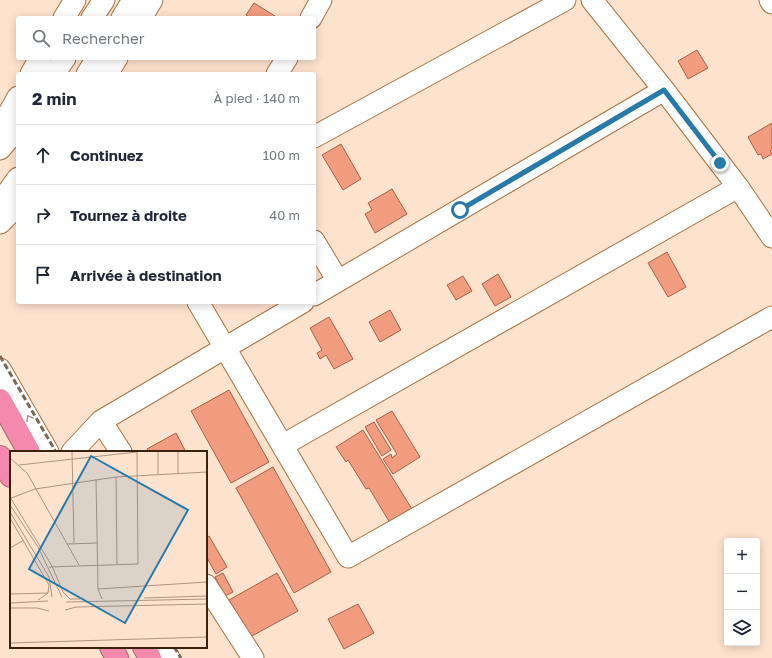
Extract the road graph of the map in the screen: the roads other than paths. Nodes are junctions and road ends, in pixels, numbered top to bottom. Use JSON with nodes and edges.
{"nodes":[{"id":1,"x":75,"y":0,"type":"edge"},
{"id":2,"x":104,"y":0,"type":"edge"},
{"id":3,"x":133,"y":0,"type":"edge"},
{"id":4,"x":152,"y":0,"type":"edge"},
{"id":5,"x":321,"y":0,"type":"edge"},
{"id":6,"x":565,"y":0,"type":"edge"},
{"id":7,"x":592,"y":0,"type":"edge"},
{"id":8,"x":770,"y":0,"type":"edge"},
{"id":9,"x":772,"y":3,"type":"edge"},
{"id":10,"x":65,"y":16,"type":"edge"},
{"id":11,"x":93,"y":16,"type":"edge"},
{"id":12,"x":123,"y":16,"type":"edge"},
{"id":13,"x":142,"y":16,"type":"edge"},
{"id":14,"x":312,"y":16,"type":"edge"},
{"id":15,"x":39,"y":60,"type":"edge"},
{"id":16,"x":64,"y":60,"type":"edge"},
{"id":17,"x":96,"y":60,"type":"edge"},
{"id":18,"x":116,"y":60,"type":"edge"},
{"id":19,"x":286,"y":60,"type":"edge"},
{"id":20,"x":32,"y":72,"type":"edge"},
{"id":21,"x":55,"y":72,"type":"edge"},
{"id":22,"x":88,"y":72,"type":"edge"},
{"id":23,"x":108,"y":72,"type":"edge"},
{"id":24,"x":279,"y":72,"type":"edge"},
{"id":25,"x":664,"y":90,"type":"junction"},
{"id":26,"x":16,"y":101,"type":"edge"},
{"id":27,"x":0,"y":126,"type":"edge"},
{"id":28,"x":16,"y":130,"type":"edge"},
{"id":29,"x":316,"y":136,"type":"edge"},
{"id":30,"x":0,"y":149,"type":"edge"},
{"id":31,"x":16,"y":181,"type":"edge"},
{"id":32,"x":738,"y":187,"type":"junction"},
{"id":33,"x":0,"y":201,"type":"edge"},
{"id":34,"x":16,"y":207,"type":"edge"},
{"id":35,"x":0,"y":223,"type":"edge"},
{"id":36,"x":772,"y":237,"type":"edge"},
{"id":37,"x":316,"y":244,"type":"edge"},
{"id":38,"x":338,"y":281,"type":"junction"},
{"id":39,"x":316,"y":294,"type":"edge"},
{"id":40,"x":199,"y":304,"type":"edge"},
{"id":41,"x":300,"y":304,"type":"edge"},
{"id":42,"x":772,"y":317,"type":"edge"},
{"id":43,"x":225,"y":348,"type":"junction"},
{"id":44,"x":0,"y":369,"type":"edge"},
{"id":45,"x":0,"y":400,"type":"edge"},
{"id":46,"x":101,"y":421,"type":"junction"},
{"id":47,"x":283,"y":445,"type":"junction"},
{"id":48,"x":27,"y":451,"type":"edge"},
{"id":49,"x":47,"y":451,"type":"edge"},
{"id":50,"x":73,"y":451,"type":"edge"},
{"id":51,"x":120,"y":451,"type":"edge"},
{"id":52,"x":0,"y":457,"type":"edge"},
{"id":53,"x":10,"y":474,"type":"edge"},
{"id":54,"x":207,"y":587,"type":"edge"},
{"id":55,"x":112,"y":648,"type":"edge"},
{"id":56,"x":145,"y":648,"type":"edge"},
{"id":57,"x":163,"y":648,"type":"edge"},
{"id":58,"x":117,"y":658,"type":"edge"},
{"id":59,"x":150,"y":658,"type":"edge"},
{"id":60,"x":169,"y":658,"type":"edge"},
{"id":61,"x":252,"y":658,"type":"edge"}],
"edges":[{"from":1,"to":10,"type":"street"},
{"from":2,"to":11,"type":"street"},
{"from":3,"to":12,"type":"street"},
{"from":4,"to":13,"type":"street"},
{"from":5,"to":14,"type":"street"},
{"from":6,"to":29,"type":"street"},
{"from":7,"to":25,"type":"street"},
{"from":8,"to":9,"type":"street"},
{"from":15,"to":20,"type":"street"},
{"from":16,"to":21,"type":"street"},
{"from":17,"to":22,"type":"street"},
{"from":18,"to":23,"type":"street"},
{"from":19,"to":24,"type":"street"},
{"from":25,"to":32,"type":"street"},
{"from":25,"to":38,"type":"street"},
{"from":26,"to":27,"type":"street"},
{"from":28,"to":30,"type":"street"},
{"from":31,"to":33,"type":"street"},
{"from":32,"to":36,"type":"street"},
{"from":32,"to":47,"type":"street"},
{"from":34,"to":35,"type":"street"},
{"from":37,"to":38,"type":"street"},
{"from":38,"to":39,"type":"street"},
{"from":40,"to":43,"type":"street"},
{"from":41,"to":43,"type":"street"},
{"from":42,"to":47,"type":"street"},
{"from":43,"to":46,"type":"street"},
{"from":43,"to":47,"type":"street"},
{"from":49,"to":44,"type":"street","one_way":true},
{"from":45,"to":48,"type":"highway"},
{"from":46,"to":50,"type":"street"},
{"from":46,"to":51,"type":"street"},
{"from":52,"to":53,"type":"highway"},
{"from":54,"to":61,"type":"street"},
{"from":55,"to":58,"type":"highway"},
{"from":56,"to":59,"type":"highway"},
{"from":57,"to":60,"type":"street"}]}
